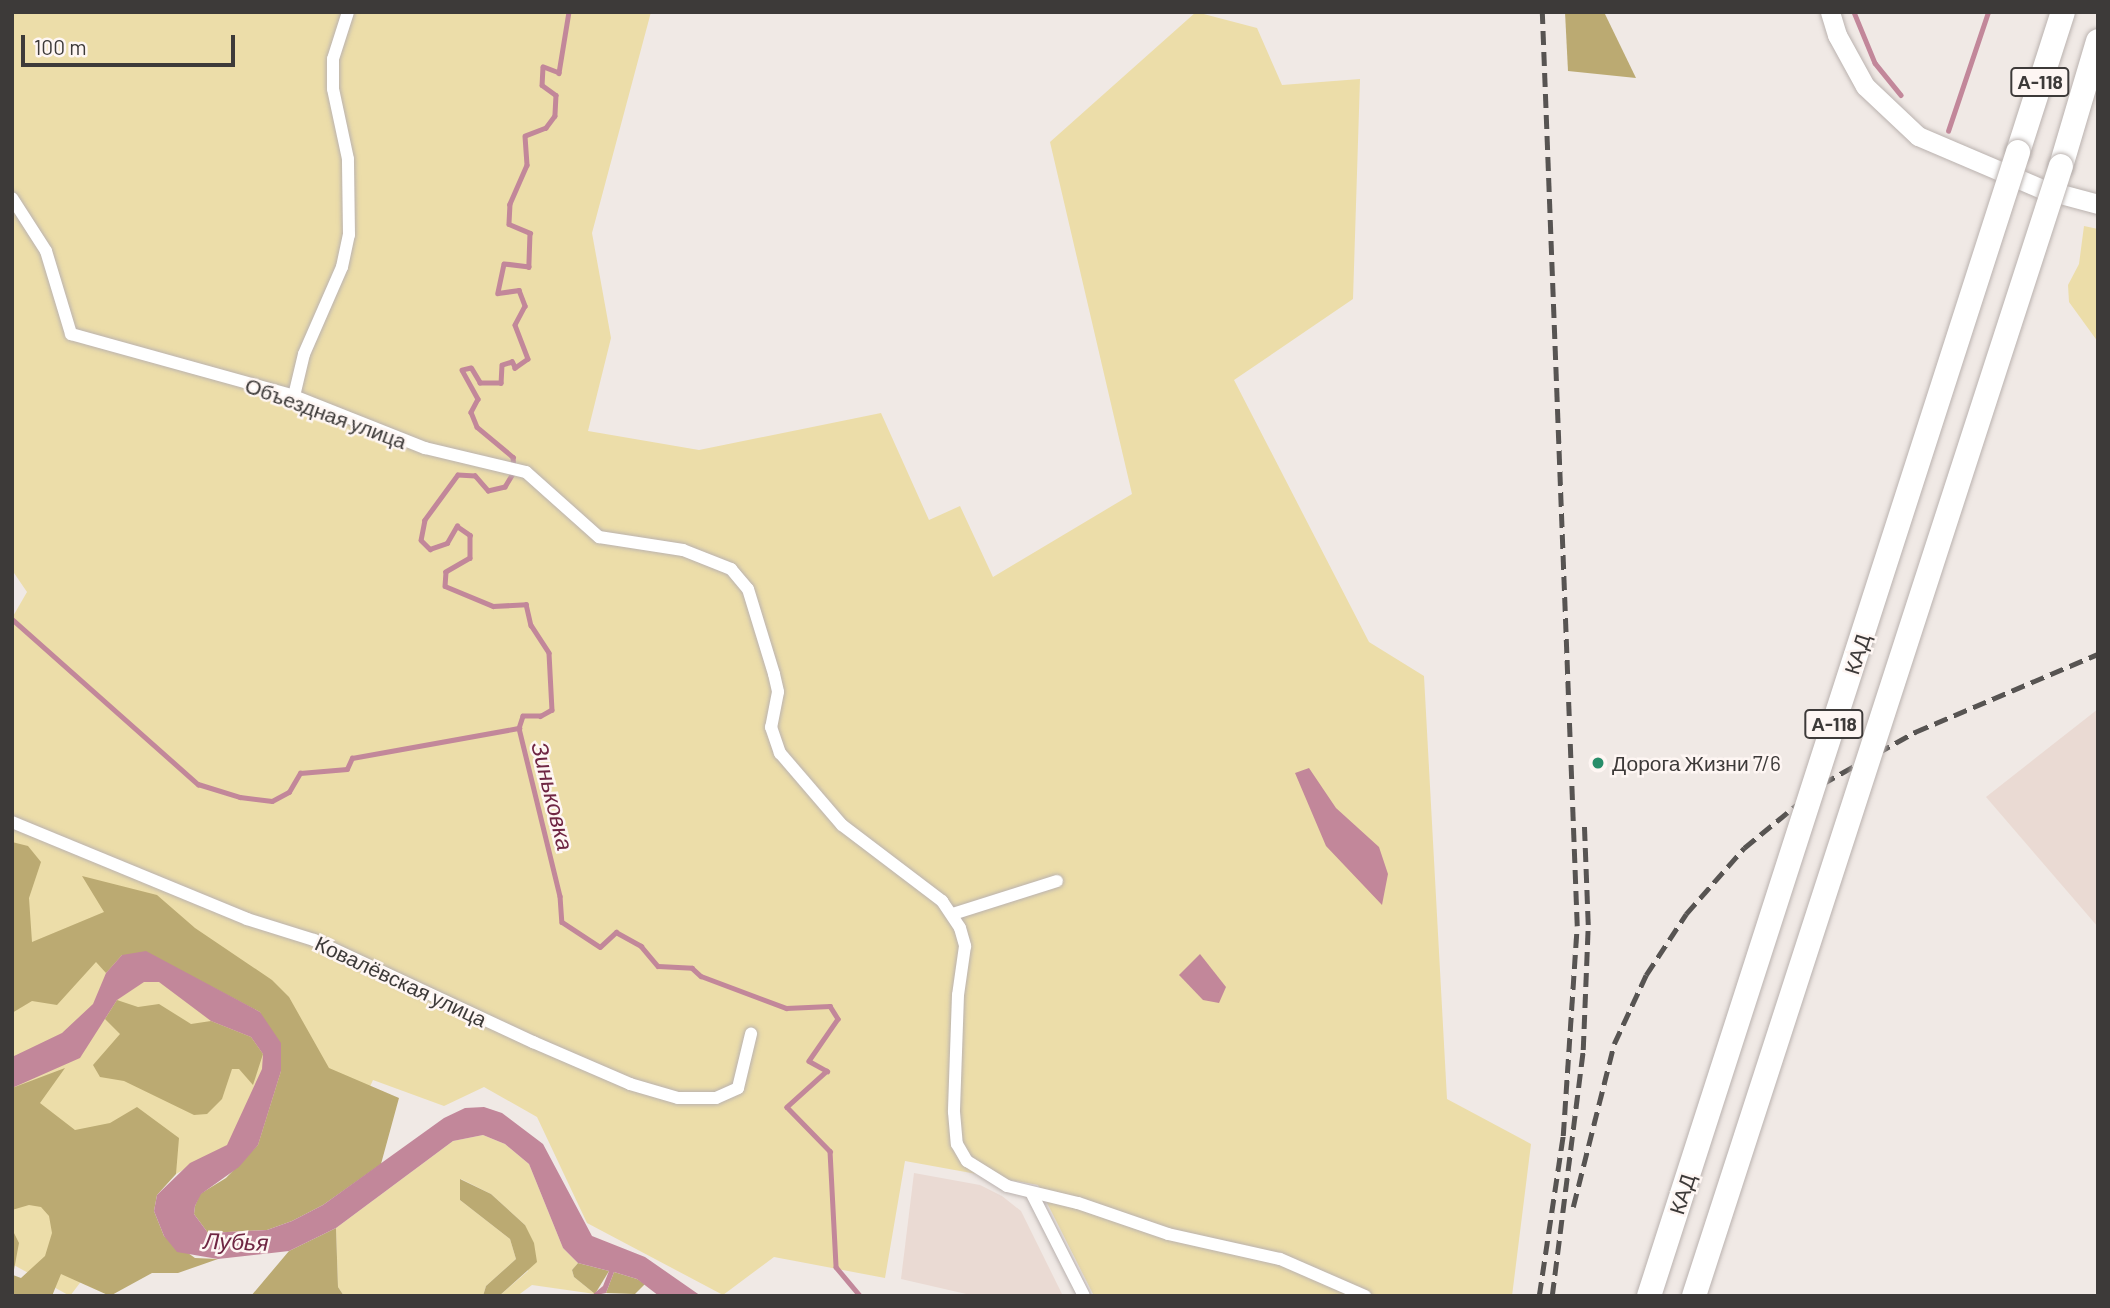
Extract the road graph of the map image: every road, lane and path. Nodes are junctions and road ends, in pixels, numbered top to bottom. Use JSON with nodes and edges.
{"nodes":[{"id":1,"x":348,"y":12,"type":"edge"},
{"id":2,"x":1830,"y":12,"type":"edge"},
{"id":3,"x":2063,"y":12,"type":"edge"},
{"id":4,"x":2098,"y":41,"type":"edge"},
{"id":5,"x":12,"y":198,"type":"edge"},
{"id":6,"x":2098,"y":204,"type":"edge"},
{"id":7,"x":294,"y":396,"type":"junction"},
{"id":8,"x":12,"y":822,"type":"edge"},
{"id":9,"x":1057,"y":881,"type":"dead end"},
{"id":10,"x":953,"y":914,"type":"junction"},
{"id":11,"x":751,"y":1034,"type":"dead end"},
{"id":12,"x":1032,"y":1194,"type":"junction"},
{"id":13,"x":1084,"y":1296,"type":"edge"},
{"id":14,"x":1365,"y":1296,"type":"edge"},
{"id":15,"x":1649,"y":1296,"type":"edge"},
{"id":16,"x":1694,"y":1296,"type":"edge"}],
"edges":[{"from":1,"to":7,"type":"street"},
{"from":2,"to":6,"type":"street"},
{"from":3,"to":15,"type":"highway","name":"КАД","number":"А-118","bridge":true},
{"from":4,"to":16,"type":"highway","name":"КАД","number":"А-118","bridge":true},
{"from":5,"to":7,"type":"street","name":"Объездная улица"},
{"from":7,"to":10,"type":"street","name":"Объездная улица"},
{"from":8,"to":11,"type":"street","name":"Ковалёвская улица"},
{"from":9,"to":10,"type":"street"},
{"from":10,"to":12,"type":"street"},
{"from":12,"to":13,"type":"street"},
{"from":12,"to":14,"type":"street"}]}
